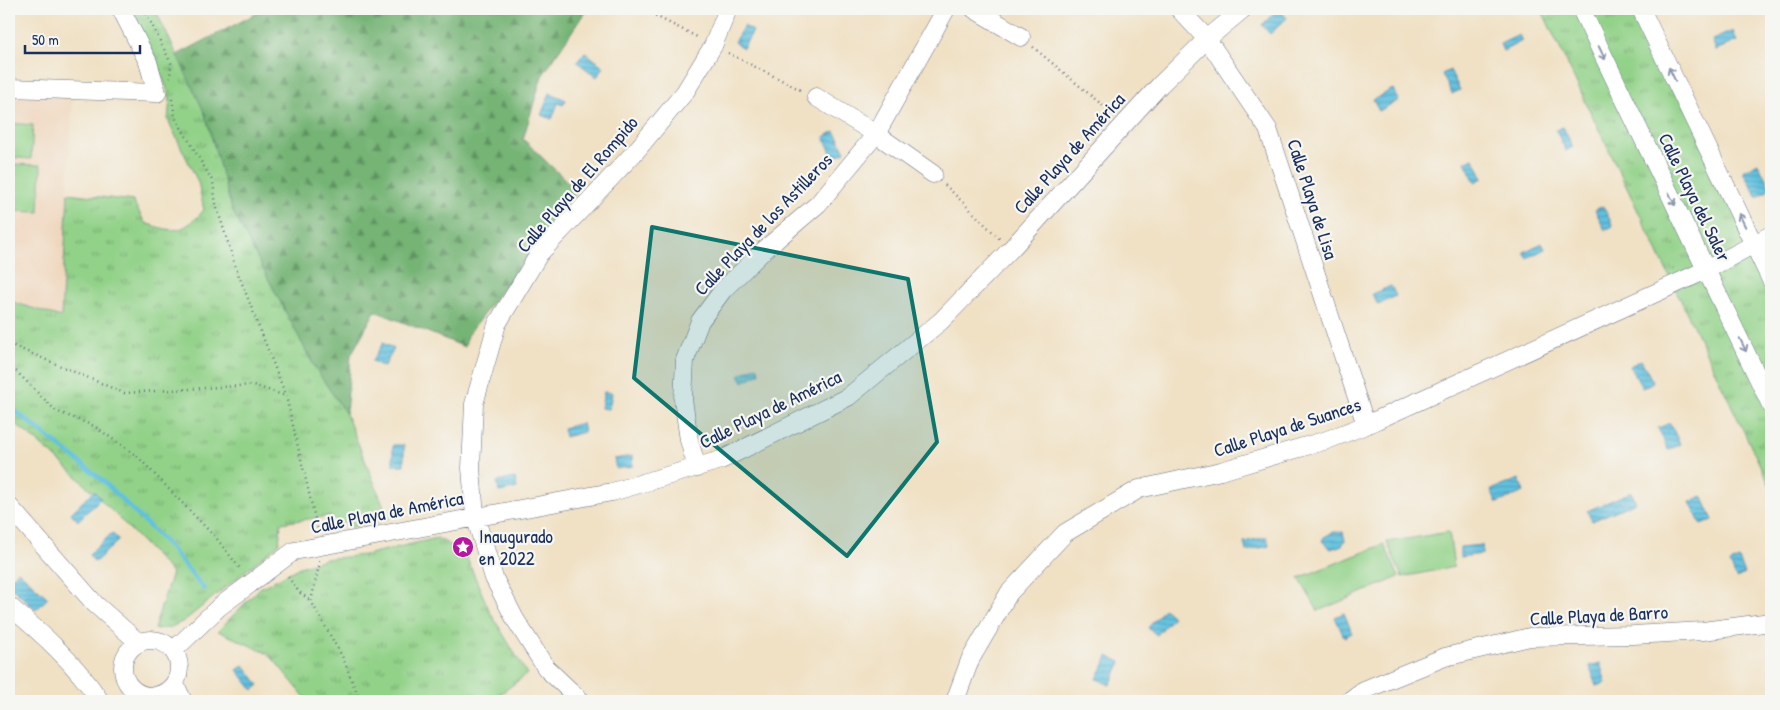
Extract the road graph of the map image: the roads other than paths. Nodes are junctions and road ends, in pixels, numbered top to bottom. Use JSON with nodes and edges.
{"nodes":[{"id":1,"x":121,"y":9,"type":"edge"},
{"id":2,"x":728,"y":9,"type":"edge"},
{"id":3,"x":946,"y":9,"type":"edge"},
{"id":4,"x":974,"y":9,"type":"edge"},
{"id":5,"x":1179,"y":9,"type":"edge"},
{"id":6,"x":1244,"y":9,"type":"edge"},
{"id":7,"x":1580,"y":9,"type":"edge"},
{"id":8,"x":1641,"y":9,"type":"edge"},
{"id":9,"x":1021,"y":37,"type":"road end"},
{"id":10,"x":1207,"y":39,"type":"junction"},
{"id":11,"x":9,"y":88,"type":"edge"},
{"id":12,"x":816,"y":97,"type":"dead end"},
{"id":13,"x":876,"y":134,"type":"junction"},
{"id":14,"x":933,"y":174,"type":"road end"},
{"id":15,"x":1771,"y":235,"type":"edge"},
{"id":16,"x":1754,"y":244,"type":"junction"},
{"id":17,"x":1706,"y":270,"type":"junction"},
{"id":18,"x":1771,"y":280,"type":"edge"},
{"id":19,"x":1771,"y":405,"type":"edge"},
{"id":20,"x":1366,"y":425,"type":"junction"},
{"id":21,"x":697,"y":468,"type":"junction"},
{"id":22,"x":9,"y":506,"type":"edge"},
{"id":23,"x":475,"y":516,"type":"junction"},
{"id":24,"x":9,"y":606,"type":"edge"},
{"id":25,"x":1771,"y":622,"type":"edge"},
{"id":26,"x":138,"y":642,"type":"junction"},
{"id":27,"x":174,"y":650,"type":"junction"},
{"id":28,"x":175,"y":684,"type":"junction"},
{"id":29,"x":100,"y":701,"type":"edge"},
{"id":30,"x":183,"y":701,"type":"edge"},
{"id":31,"x":581,"y":701,"type":"edge"},
{"id":32,"x":955,"y":701,"type":"edge"},
{"id":33,"x":1349,"y":701,"type":"edge"}],
"edges":[{"from":1,"to":11,"type":"street"},
{"from":2,"to":23,"type":"street","name":"Calle Playa de El Rompido"},
{"from":3,"to":13,"type":"street","name":"Calle Playa de los Astilleros"},
{"from":4,"to":9,"type":"street"},
{"from":5,"to":10,"type":"street","name":"Calle Playa de Lisa"},
{"from":6,"to":10,"type":"street","name":"Calle Playa de América"},
{"from":7,"to":17,"type":"street","name":"Calle Playa del Saler","one_way":true},
{"from":16,"to":8,"type":"street","name":"Calle Playa del Saler","one_way":true},
{"from":10,"to":20,"type":"street","name":"Calle Playa de Lisa"},
{"from":10,"to":21,"type":"street","name":"Calle Playa de América"},
{"from":12,"to":13,"type":"street"},
{"from":13,"to":14,"type":"street"},
{"from":13,"to":21,"type":"street","name":"Calle Playa de los Astilleros"},
{"from":15,"to":16,"type":"street","name":"Calle Playa de Suances"},
{"from":16,"to":17,"type":"street","name":"Calle Playa de Suances"},
{"from":16,"to":18,"type":"street","name":"Calle Playa del Saler"},
{"from":17,"to":19,"type":"street","name":"Calle Playa del Saler","one_way":true},
{"from":17,"to":20,"type":"street","name":"Calle Playa de Suances"},
{"from":20,"to":32,"type":"street","name":"Calle Playa de Suances"},
{"from":21,"to":23,"type":"street","name":"Calle Playa de América"},
{"from":22,"to":26,"type":"street"},
{"from":23,"to":27,"type":"street","name":"Calle Playa de América"},
{"from":23,"to":31,"type":"street","name":"Calle Playa de El Rompido"},
{"from":24,"to":29,"type":"street"},
{"from":25,"to":33,"type":"street","name":"Calle Playa de Barro"},
{"from":26,"to":27,"type":"street"},
{"from":26,"to":28,"type":"street"},
{"from":27,"to":28,"type":"street"},
{"from":28,"to":30,"type":"street"}]}
